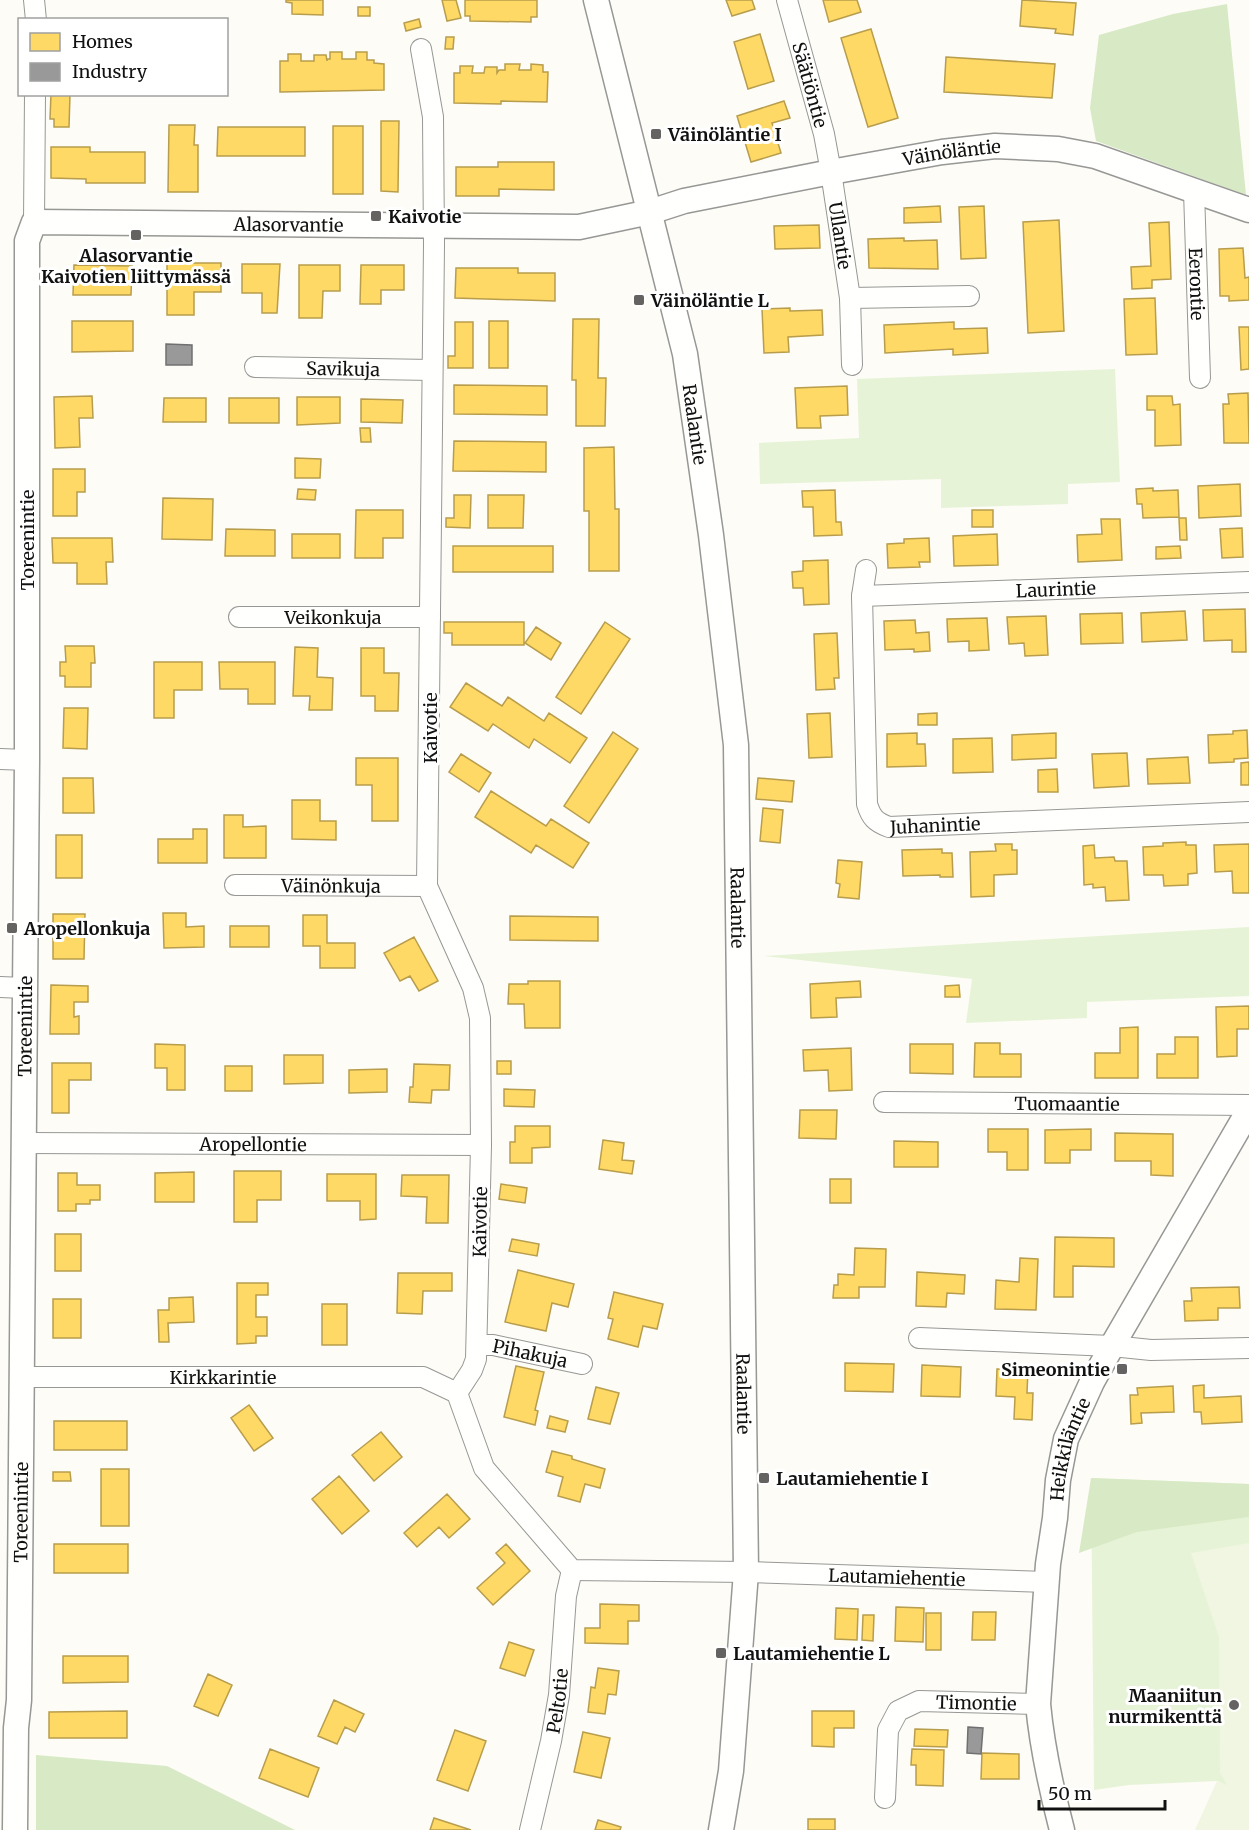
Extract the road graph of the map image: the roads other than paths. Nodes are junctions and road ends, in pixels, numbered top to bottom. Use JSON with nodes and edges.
{"nodes":[{"id":1,"x":34,"y":0,"type":"edge"},
{"id":2,"x":596,"y":0,"type":"edge"},
{"id":3,"x":787,"y":0,"type":"edge"},
{"id":4,"x":36,"y":18,"type":"edge"},
{"id":5,"x":421,"y":49,"type":"dead end"},
{"id":6,"x":35,"y":96,"type":"edge"},
{"id":7,"x":831,"y":172,"type":"junction"},
{"id":8,"x":1194,"y":191,"type":"junction"},
{"id":9,"x":1249,"y":210,"type":"edge"},
{"id":10,"x":650,"y":212,"type":"junction"},
{"id":11,"x":33,"y":222,"type":"junction"},
{"id":12,"x":434,"y":227,"type":"junction"},
{"id":13,"x":969,"y":297,"type":"dead end"},
{"id":14,"x":850,"y":298,"type":"junction"},
{"id":15,"x":852,"y":365,"type":"dead end"},
{"id":16,"x":255,"y":368,"type":"dead end"},
{"id":17,"x":432,"y":370,"type":"junction"},
{"id":18,"x":1200,"y":378,"type":"dead end"},
{"id":19,"x":866,"y":570,"type":"dead end"},
{"id":20,"x":1249,"y":582,"type":"edge"},
{"id":21,"x":862,"y":596,"type":"junction"},
{"id":22,"x":239,"y":617,"type":"dead end"},
{"id":23,"x":430,"y":617,"type":"junction"},
{"id":24,"x":0,"y":759,"type":"edge"},
{"id":25,"x":27,"y":760,"type":"junction"},
{"id":26,"x":1249,"y":812,"type":"edge"},
{"id":27,"x":235,"y":885,"type":"dead end"},
{"id":28,"x":427,"y":886,"type":"junction"},
{"id":29,"x":0,"y":987,"type":"edge"},
{"id":30,"x":24,"y":988,"type":"junction"},
{"id":31,"x":884,"y":1102,"type":"dead end"},
{"id":32,"x":1249,"y":1105,"type":"edge"},
{"id":33,"x":1249,"y":1110,"type":"edge"},
{"id":34,"x":25,"y":1143,"type":"junction"},
{"id":35,"x":481,"y":1145,"type":"junction"},
{"id":36,"x":919,"y":1338,"type":"dead end"},
{"id":37,"x":477,"y":1345,"type":"junction"},
{"id":38,"x":1112,"y":1346,"type":"junction"},
{"id":39,"x":1249,"y":1348,"type":"edge"},
{"id":40,"x":582,"y":1364,"type":"dead end"},
{"id":41,"x":22,"y":1377,"type":"junction"},
{"id":42,"x":457,"y":1394,"type":"junction"},
{"id":43,"x":572,"y":1570,"type":"junction"},
{"id":44,"x":746,"y":1572,"type":"junction"},
{"id":45,"x":1047,"y":1582,"type":"junction"},
{"id":46,"x":1038,"y":1704,"type":"junction"},
{"id":47,"x":8,"y":1729,"type":"edge"},
{"id":48,"x":885,"y":1798,"type":"dead end"},
{"id":49,"x":15,"y":1830,"type":"edge"},
{"id":50,"x":531,"y":1830,"type":"edge"},
{"id":51,"x":720,"y":1830,"type":"edge"},
{"id":52,"x":1062,"y":1830,"type":"edge"}],
"edges":[{"from":1,"to":4,"type":"street"},
{"from":2,"to":10,"type":"street","name":"Raalantie"},
{"from":3,"to":7,"type":"street","name":"Säätiöntie"},
{"from":5,"to":12,"type":"street","name":"Kaivotie"},
{"from":6,"to":11,"type":"street"},
{"from":7,"to":8,"type":"street","name":"Väinöläntie"},
{"from":7,"to":10,"type":"street","name":"Väinöläntie"},
{"from":7,"to":14,"type":"street","name":"Ullantie"},
{"from":8,"to":9,"type":"street","name":"Väinöläntie"},
{"from":8,"to":18,"type":"street","name":"Eerontie"},
{"from":10,"to":12,"type":"street","name":"Alasorvantie"},
{"from":10,"to":44,"type":"street","name":"Raalantie"},
{"from":11,"to":12,"type":"street","name":"Alasorvantie"},
{"from":11,"to":25,"type":"street","name":"Toreenintie"},
{"from":12,"to":17,"type":"street","name":"Kaivotie"},
{"from":13,"to":14,"type":"street"},
{"from":14,"to":15,"type":"street","name":"Ullantie"},
{"from":16,"to":17,"type":"street","name":"Savikuja"},
{"from":17,"to":23,"type":"street","name":"Kaivotie"},
{"from":19,"to":21,"type":"street","name":"Juhanintie"},
{"from":20,"to":21,"type":"street","name":"Laurintie"},
{"from":21,"to":26,"type":"street","name":"Juhanintie"},
{"from":22,"to":23,"type":"street","name":"Veikonkuja"},
{"from":23,"to":28,"type":"street","name":"Kaivotie"},
{"from":24,"to":25,"type":"street"},
{"from":25,"to":30,"type":"street","name":"Toreenintie"},
{"from":27,"to":28,"type":"street","name":"Väinönkuja"},
{"from":28,"to":35,"type":"street","name":"Kaivotie"},
{"from":29,"to":30,"type":"street"},
{"from":30,"to":34,"type":"street","name":"Toreenintie"},
{"from":31,"to":32,"type":"street","name":"Tuomaantie"},
{"from":33,"to":38,"type":"street","name":"Heikkiläntie"},
{"from":34,"to":35,"type":"street","name":"Aropellontie"},
{"from":34,"to":41,"type":"street","name":"Toreenintie"},
{"from":35,"to":37,"type":"street","name":"Kaivotie"},
{"from":36,"to":38,"type":"street"},
{"from":37,"to":40,"type":"street","name":"Pihakuja"},
{"from":37,"to":42,"type":"street","name":"Kaivotie"},
{"from":38,"to":39,"type":"street"},
{"from":38,"to":45,"type":"street","name":"Heikkiläntie"},
{"from":41,"to":42,"type":"street","name":"Kirkkarintie"},
{"from":41,"to":47,"type":"street","name":"Toreenintie"},
{"from":42,"to":43,"type":"street"},
{"from":43,"to":44,"type":"street"},
{"from":43,"to":50,"type":"street","name":"Peltotie"},
{"from":44,"to":45,"type":"street","name":"Lautamiehentie"},
{"from":44,"to":51,"type":"street","name":"Raalantie"},
{"from":45,"to":46,"type":"street","name":"Heikkiläntie"},
{"from":46,"to":48,"type":"street","name":"Timontie"},
{"from":46,"to":52,"type":"street","name":"Heikkiläntie"},
{"from":47,"to":49,"type":"street","name":"Toreenintie"}]}
